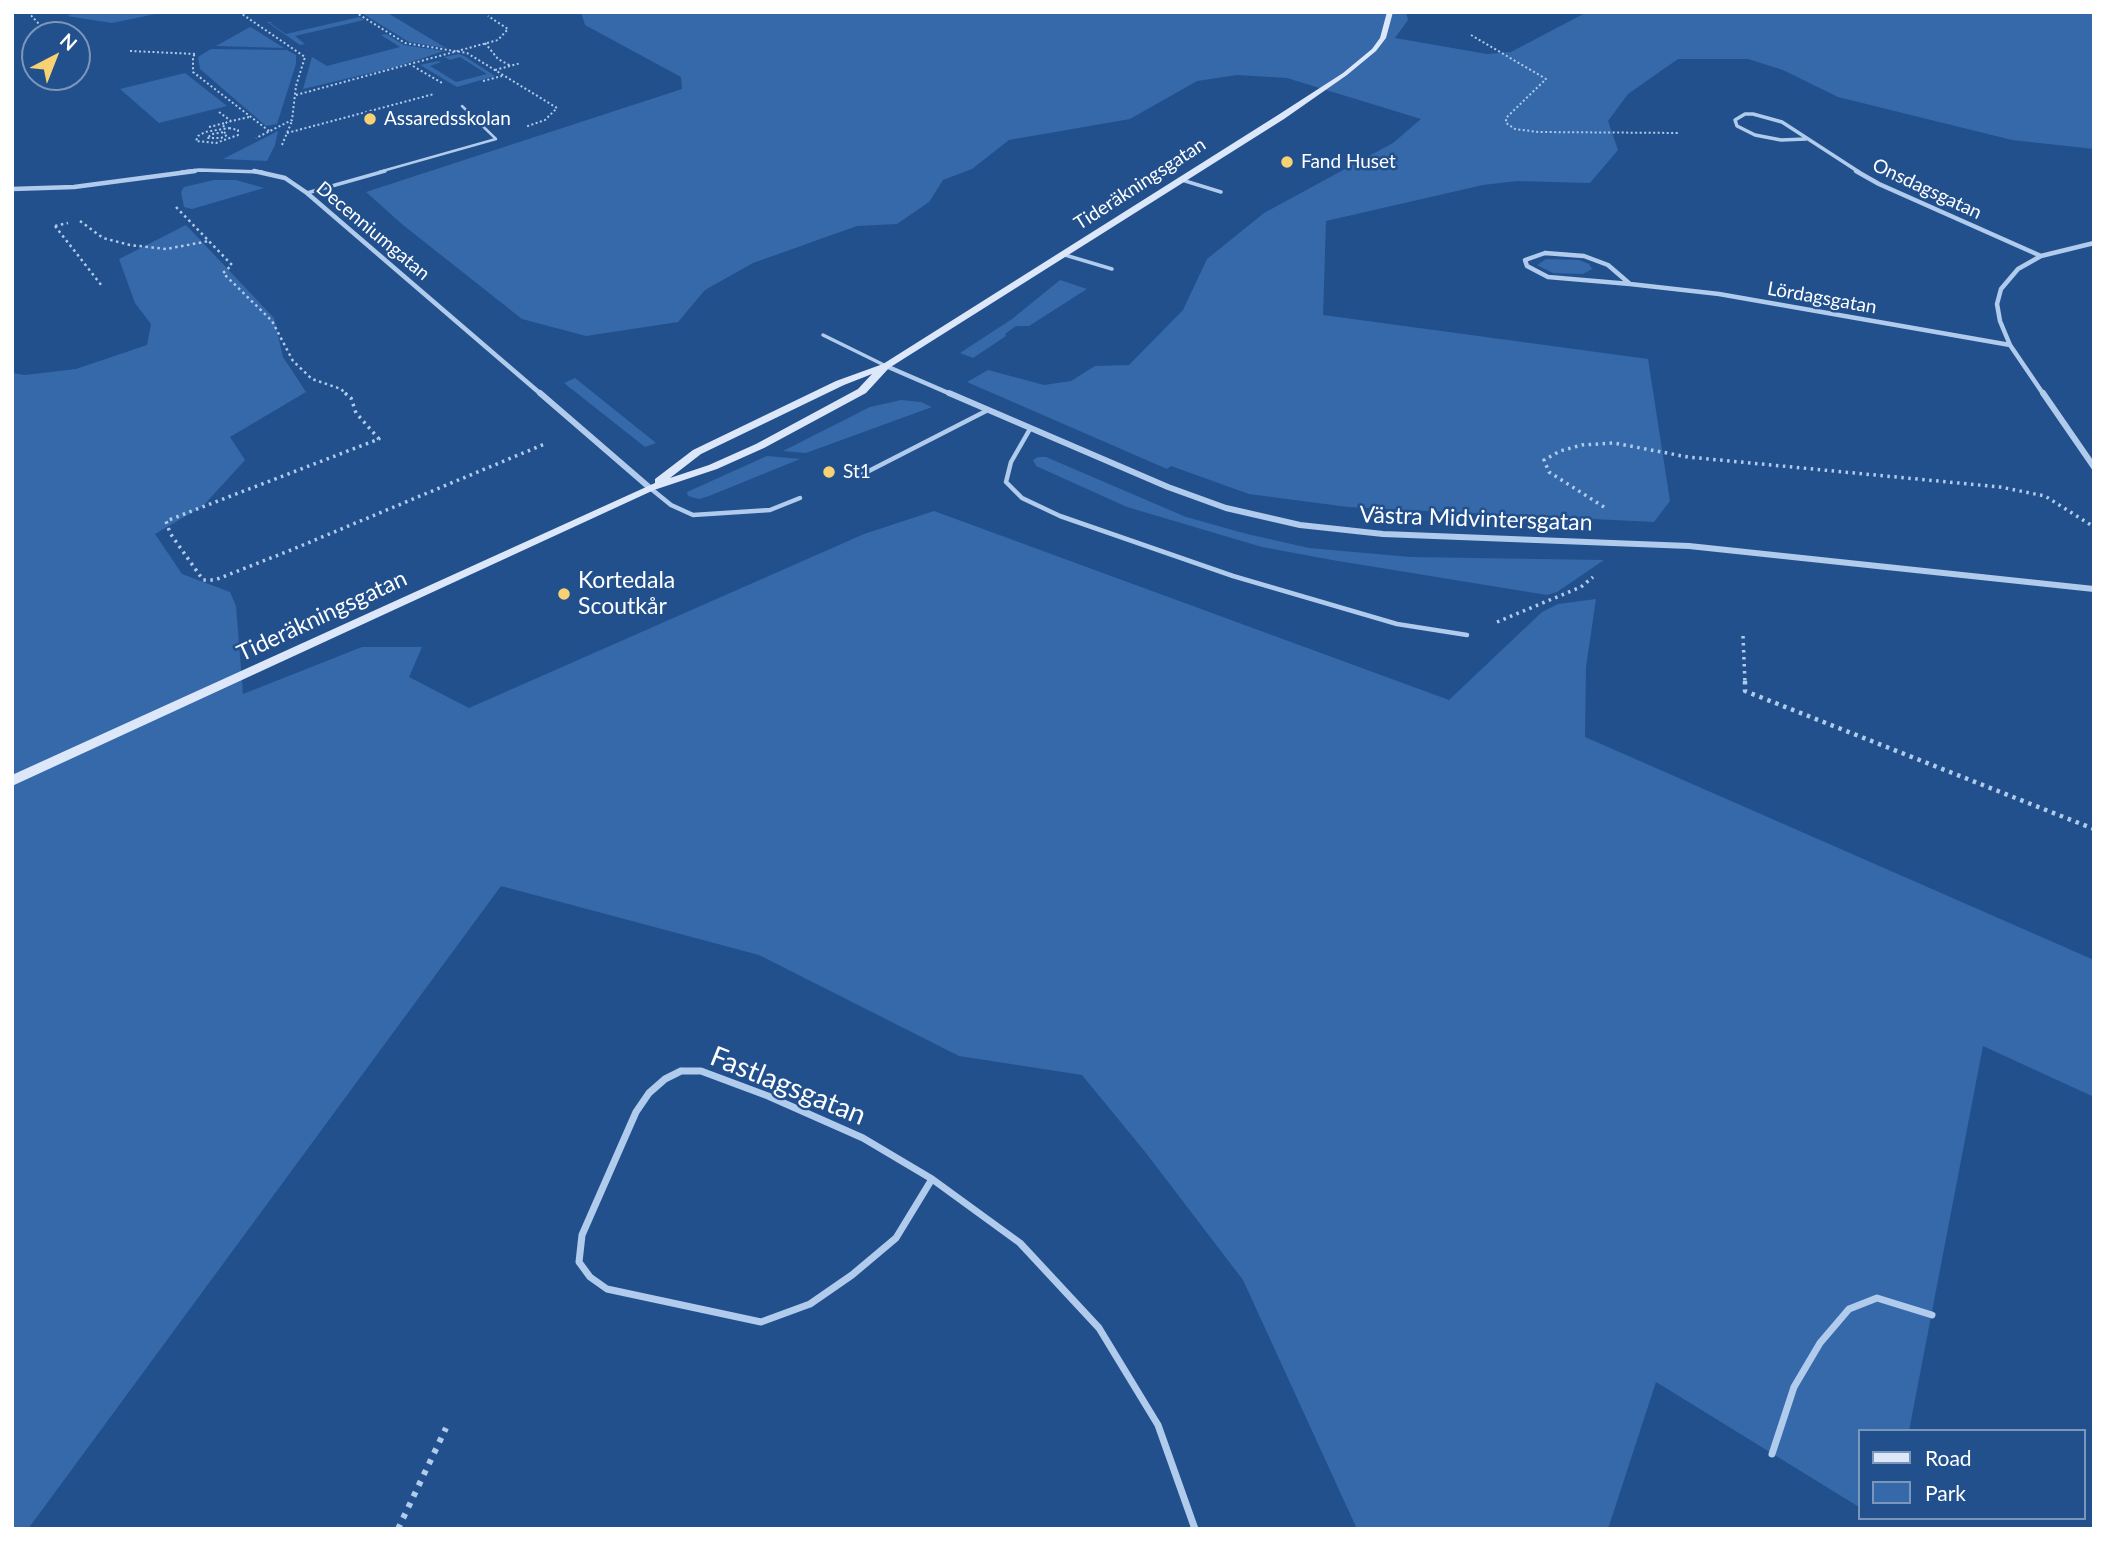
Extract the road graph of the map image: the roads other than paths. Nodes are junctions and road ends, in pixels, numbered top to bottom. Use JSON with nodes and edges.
{"nodes":[{"id":1,"x":1390,"y":12,"type":"edge"},
{"id":2,"x":462,"y":106,"type":"dead end"},
{"id":3,"x":1807,"y":139,"type":"junction"},
{"id":4,"x":1182,"y":180,"type":"junction"},
{"id":5,"x":12,"y":189,"type":"edge"},
{"id":6,"x":1221,"y":192,"type":"dead end"},
{"id":7,"x":307,"y":193,"type":"junction"},
{"id":8,"x":2094,"y":243,"type":"edge"},
{"id":9,"x":1065,"y":255,"type":"junction"},
{"id":10,"x":2041,"y":256,"type":"junction"},
{"id":11,"x":1112,"y":269,"type":"dead end"},
{"id":12,"x":1630,"y":284,"type":"junction"},
{"id":13,"x":823,"y":335,"type":"dead end"},
{"id":14,"x":2010,"y":345,"type":"junction"},
{"id":15,"x":886,"y":366,"type":"junction"},
{"id":16,"x":986,"y":411,"type":"junction"},
{"id":17,"x":1030,"y":429,"type":"junction"},
{"id":18,"x":2094,"y":467,"type":"edge"},
{"id":19,"x":863,"y":474,"type":"dead end"},
{"id":20,"x":650,"y":488,"type":"junction"},
{"id":21,"x":800,"y":498,"type":"dead end"},
{"id":22,"x":2094,"y":589,"type":"edge"},
{"id":23,"x":1467,"y":635,"type":"road end"},
{"id":24,"x":12,"y":781,"type":"edge"},
{"id":25,"x":932,"y":1178,"type":"junction"},
{"id":26,"x":1932,"y":1315,"type":"dead end"},
{"id":27,"x":1772,"y":1454,"type":"dead end"},
{"id":28,"x":1195,"y":1529,"type":"edge"}],
"edges":[{"from":1,"to":4,"type":"street","name":"Tideräkningsgatan"},
{"from":2,"to":7,"type":"lane"},
{"from":3,"to":3,"type":"street","name":"Onsdagsgatan"},
{"from":3,"to":10,"type":"street","name":"Onsdagsgatan"},
{"from":4,"to":6,"type":"lane"},
{"from":4,"to":9,"type":"street","name":"Tideräkningsgatan"},
{"from":5,"to":7,"type":"street","name":"Decenniumgatan"},
{"from":7,"to":20,"type":"street","name":"Decenniumgatan"},
{"from":8,"to":10,"type":"street"},
{"from":9,"to":11,"type":"lane"},
{"from":9,"to":15,"type":"street","name":"Tideräkningsgatan"},
{"from":10,"to":14,"type":"street"},
{"from":12,"to":12,"type":"street","name":"Lördagsgatan"},
{"from":12,"to":14,"type":"street","name":"Lördagsgatan"},
{"from":13,"to":15,"type":"lane"},
{"from":14,"to":18,"type":"street"},
{"from":15,"to":16,"type":"street","name":"Västra Midvintersgatan"},
{"from":15,"to":20,"type":"street","name":"Tideräkningsgatan"},
{"from":15,"to":20,"type":"street","name":"Tideräkningsgatan"},
{"from":16,"to":17,"type":"street","name":"Västra Midvintersgatan"},
{"from":16,"to":19,"type":"lane"},
{"from":17,"to":22,"type":"street","name":"Västra Midvintersgatan"},
{"from":17,"to":23,"type":"lane"},
{"from":20,"to":21,"type":"lane"},
{"from":20,"to":24,"type":"street","name":"Tideräkningsgatan"},
{"from":25,"to":25,"type":"lane","name":"Fastlagsgatan"},
{"from":25,"to":28,"type":"lane","name":"Fastlagsgatan"},
{"from":26,"to":27,"type":"lane"}]}
